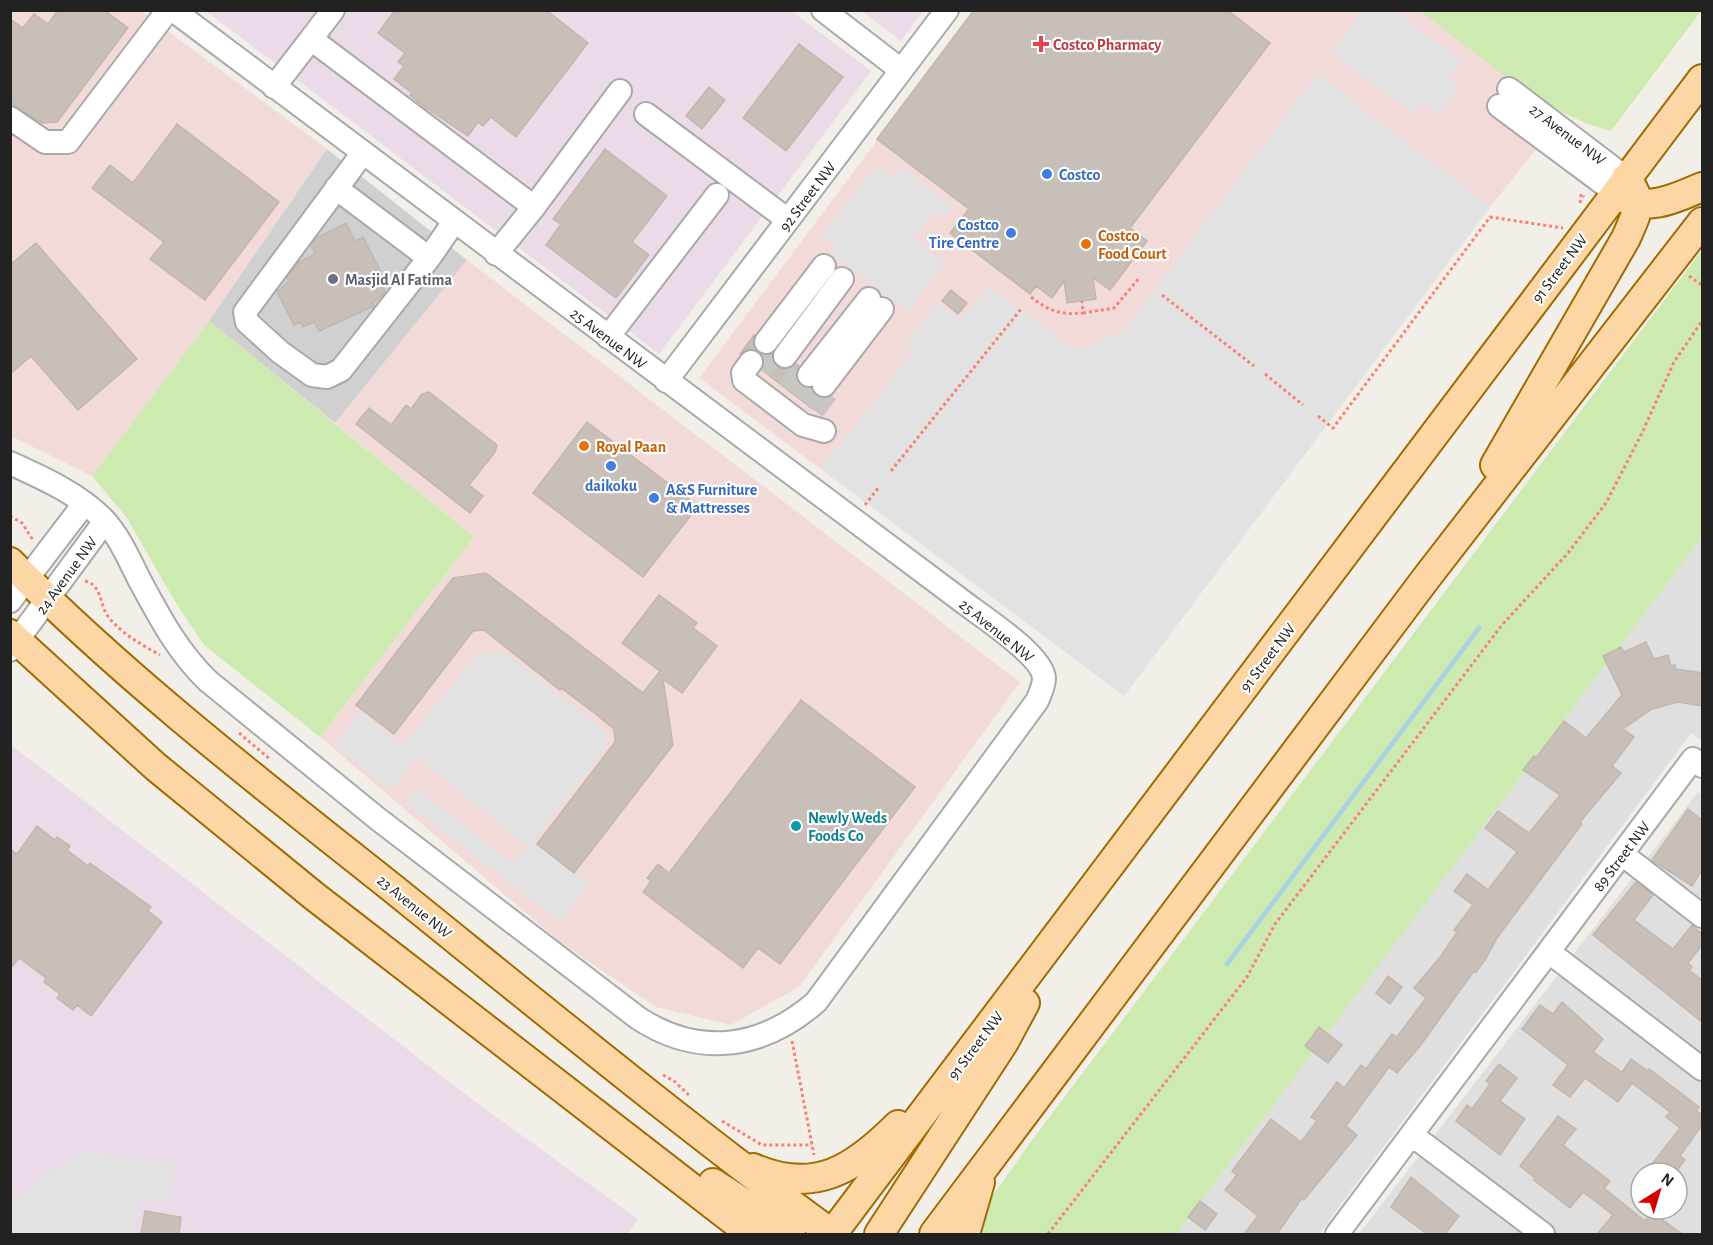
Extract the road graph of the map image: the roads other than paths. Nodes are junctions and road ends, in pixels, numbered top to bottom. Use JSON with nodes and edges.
{"nodes":[{"id":1,"x":168,"y":10,"type":"edge"},
{"id":2,"x":173,"y":10,"type":"edge"},
{"id":3,"x":333,"y":10,"type":"edge"},
{"id":4,"x":823,"y":10,"type":"edge"},
{"id":5,"x":947,"y":10,"type":"edge"},
{"id":6,"x":311,"y":39,"type":"junction"},
{"id":7,"x":902,"y":70,"type":"junction"},
{"id":8,"x":1702,"y":79,"type":"edge"},
{"id":9,"x":274,"y":87,"type":"junction"},
{"id":10,"x":620,"y":92,"type":"dead end"},
{"id":11,"x":1504,"y":98,"type":"dead end"},
{"id":12,"x":646,"y":114,"type":"dead end"},
{"id":13,"x":10,"y":118,"type":"edge"},
{"id":14,"x":362,"y":154,"type":"junction"},
{"id":15,"x":1702,"y":187,"type":"edge"},
{"id":16,"x":336,"y":188,"type":"junction"},
{"id":17,"x":1627,"y":192,"type":"junction"},
{"id":18,"x":717,"y":195,"type":"dead end"},
{"id":19,"x":534,"y":207,"type":"junction"},
{"id":20,"x":788,"y":220,"type":"junction"},
{"id":21,"x":454,"y":222,"type":"junction"},
{"id":22,"x":1702,"y":222,"type":"edge"},
{"id":23,"x":496,"y":254,"type":"junction"},
{"id":24,"x":429,"y":258,"type":"junction"},
{"id":25,"x":608,"y":337,"type":"junction"},
{"id":26,"x":800,"y":367,"type":"joint"},
{"id":27,"x":666,"y":381,"type":"junction"},
{"id":28,"x":782,"y":396,"type":"dead end"},
{"id":29,"x":825,"y":431,"type":"dead end"},
{"id":30,"x":10,"y":463,"type":"edge"},
{"id":31,"x":84,"y":504,"type":"junction"},
{"id":32,"x":105,"y":521,"type":"junction"},
{"id":33,"x":1427,"y":577,"type":"junction"},
{"id":34,"x":15,"y":586,"type":"edge"},
{"id":35,"x":49,"y":600,"type":"junction"},
{"id":36,"x":16,"y":638,"type":"edge"},
{"id":37,"x":1698,"y":763,"type":"edge"},
{"id":38,"x":1622,"y":854,"type":"junction"},
{"id":39,"x":1074,"y":913,"type":"junction"},
{"id":40,"x":1702,"y":916,"type":"edge"},
{"id":41,"x":1549,"y":952,"type":"junction"},
{"id":42,"x":965,"y":1058,"type":"junction"},
{"id":43,"x":1702,"y":1069,"type":"edge"},
{"id":44,"x":540,"y":1071,"type":"junction"},
{"id":45,"x":1412,"y":1135,"type":"junction"},
{"id":46,"x":728,"y":1157,"type":"junction"},
{"id":47,"x":986,"y":1163,"type":"junction"},
{"id":48,"x":669,"y":1171,"type":"junction"},
{"id":49,"x":717,"y":1234,"type":"edge"},
{"id":50,"x":751,"y":1234,"type":"edge"},
{"id":51,"x":791,"y":1234,"type":"edge"},
{"id":52,"x":832,"y":1234,"type":"edge"},
{"id":53,"x":879,"y":1234,"type":"edge"},
{"id":54,"x":934,"y":1234,"type":"edge"},
{"id":55,"x":965,"y":1234,"type":"edge"},
{"id":56,"x":1338,"y":1234,"type":"edge"},
{"id":57,"x":1543,"y":1234,"type":"edge"}],
"edges":[{"from":1,"to":13,"type":"street"},
{"from":2,"to":9,"type":"street","name":"25 Avenue NW"},
{"from":3,"to":6,"type":"street"},
{"from":4,"to":7,"type":"street"},
{"from":5,"to":7,"type":"street","name":"92 Street NW"},
{"from":6,"to":9,"type":"street"},
{"from":6,"to":19,"type":"street"},
{"from":7,"to":20,"type":"street","name":"92 Street NW"},
{"from":8,"to":17,"type":"main road","name":"91 Street NW"},
{"from":9,"to":14,"type":"street","name":"25 Avenue NW"},
{"from":10,"to":19,"type":"street"},
{"from":11,"to":17,"type":"street","name":"27 Avenue NW"},
{"from":12,"to":20,"type":"street"},
{"from":14,"to":16,"type":"street"},
{"from":14,"to":21,"type":"street","name":"25 Avenue NW"},
{"from":15,"to":17,"type":"main road"},
{"from":16,"to":24,"type":"street"},
{"from":16,"to":24,"type":"street"},
{"from":17,"to":33,"type":"main road"},
{"from":17,"to":39,"type":"main road","name":"91 Street NW"},
{"from":18,"to":25,"type":"street"},
{"from":19,"to":23,"type":"street"},
{"from":20,"to":27,"type":"street","name":"92 Street NW"},
{"from":21,"to":23,"type":"street","name":"25 Avenue NW"},
{"from":21,"to":24,"type":"street"},
{"from":22,"to":33,"type":"main road"},
{"from":23,"to":25,"type":"street","name":"25 Avenue NW"},
{"from":25,"to":27,"type":"street","name":"25 Avenue NW"},
{"from":26,"to":26,"type":"street"},
{"from":27,"to":32,"type":"street","name":"25 Avenue NW"},
{"from":28,"to":29,"type":"street"},
{"from":30,"to":31,"type":"street"},
{"from":31,"to":32,"type":"street"},
{"from":31,"to":34,"type":"street","name":"24 Avenue NW"},
{"from":32,"to":35,"type":"street","name":"24 Avenue NW"},
{"from":33,"to":47,"type":"main road"},
{"from":34,"to":35,"type":"main road","name":"23 Avenue NW"},
{"from":35,"to":36,"type":"street","name":"24 Avenue NW"},
{"from":35,"to":46,"type":"main road","name":"23 Avenue NW"},
{"from":36,"to":44,"type":"main road"},
{"from":37,"to":38,"type":"street","name":"89 Street NW"},
{"from":38,"to":40,"type":"street"},
{"from":38,"to":41,"type":"street","name":"89 Street NW"},
{"from":39,"to":42,"type":"main road","name":"91 Street NW"},
{"from":39,"to":53,"type":"main road"},
{"from":41,"to":43,"type":"street"},
{"from":41,"to":45,"type":"street","name":"89 Street NW"},
{"from":42,"to":46,"type":"main road"},
{"from":42,"to":52,"type":"main road","name":"91 Street NW"},
{"from":44,"to":48,"type":"main road"},
{"from":44,"to":51,"type":"main road"},
{"from":45,"to":56,"type":"street","name":"89 Street NW"},
{"from":45,"to":57,"type":"street"},
{"from":46,"to":52,"type":"main road","name":"23 Avenue NW"},
{"from":47,"to":54,"type":"main road"},
{"from":47,"to":55,"type":"main road"},
{"from":48,"to":49,"type":"main road"},
{"from":48,"to":50,"type":"main road"}]}
